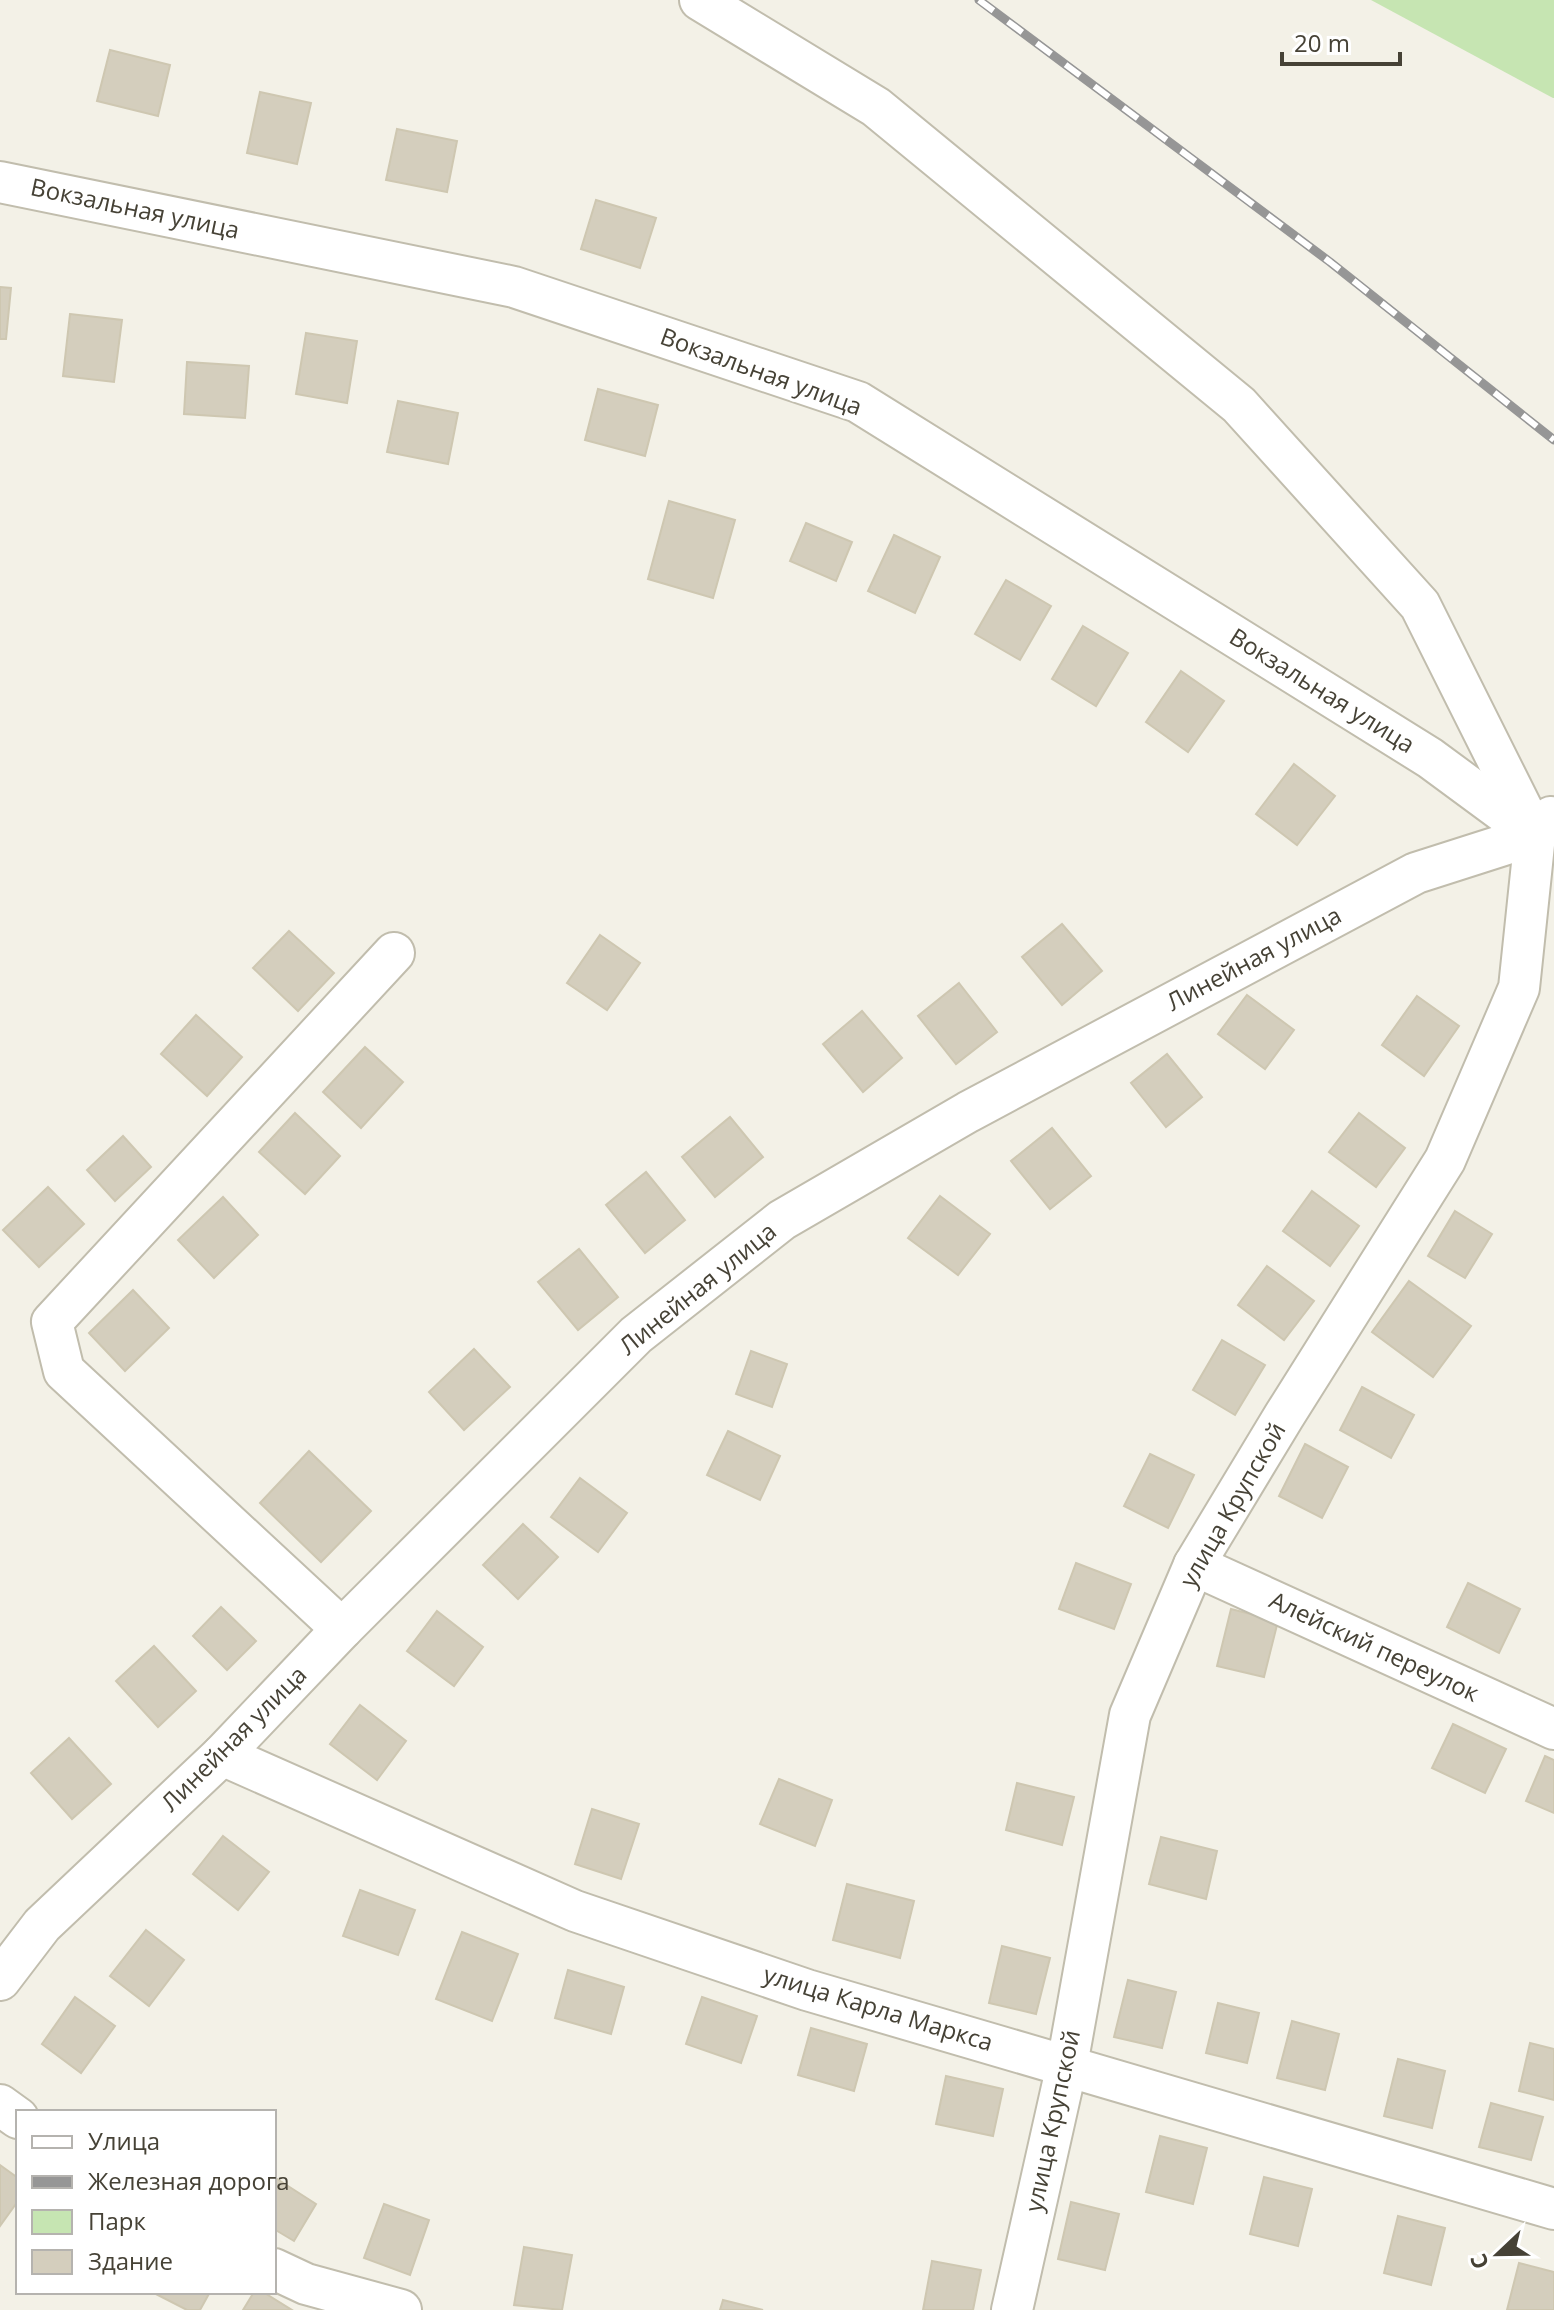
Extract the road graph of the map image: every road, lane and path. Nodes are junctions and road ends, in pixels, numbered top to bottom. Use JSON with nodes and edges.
{"nodes":[{"id":1,"x":700,"y":0,"type":"edge"},
{"id":2,"x":0,"y":182,"type":"edge"},
{"id":3,"x":1548,"y":833,"type":"edge"},
{"id":4,"x":394,"y":953,"type":"dead end"},
{"id":5,"x":1194,"y":1565,"type":"junction"},
{"id":6,"x":342,"y":1629,"type":"junction"},
{"id":7,"x":1554,"y":1729,"type":"edge"},
{"id":8,"x":222,"y":1755,"type":"junction"},
{"id":9,"x":0,"y":1980,"type":"edge"},
{"id":10,"x":1067,"y":2065,"type":"junction"},
{"id":11,"x":1554,"y":2209,"type":"edge"},
{"id":12,"x":276,"y":2270,"type":"edge"},
{"id":13,"x":401,"y":2310,"type":"edge"},
{"id":14,"x":1012,"y":2310,"type":"edge"}],
"edges":[{"from":1,"to":3,"type":"street"},
{"from":2,"to":3,"type":"street","name":"Вокзальная улица"},
{"from":3,"to":5,"type":"street","name":"улица Крупской"},
{"from":3,"to":6,"type":"street","name":"Линейная улица"},
{"from":4,"to":6,"type":"street"},
{"from":5,"to":7,"type":"street","name":"Алейский переулок"},
{"from":5,"to":10,"type":"street","name":"улица Крупской"},
{"from":6,"to":8,"type":"street","name":"Линейная улица"},
{"from":8,"to":9,"type":"street","name":"Линейная улица"},
{"from":8,"to":10,"type":"street","name":"улица Карла Маркса"},
{"from":10,"to":11,"type":"street","name":"улица Карла Маркса"},
{"from":10,"to":14,"type":"street","name":"улица Крупской"},
{"from":12,"to":13,"type":"street"}]}
